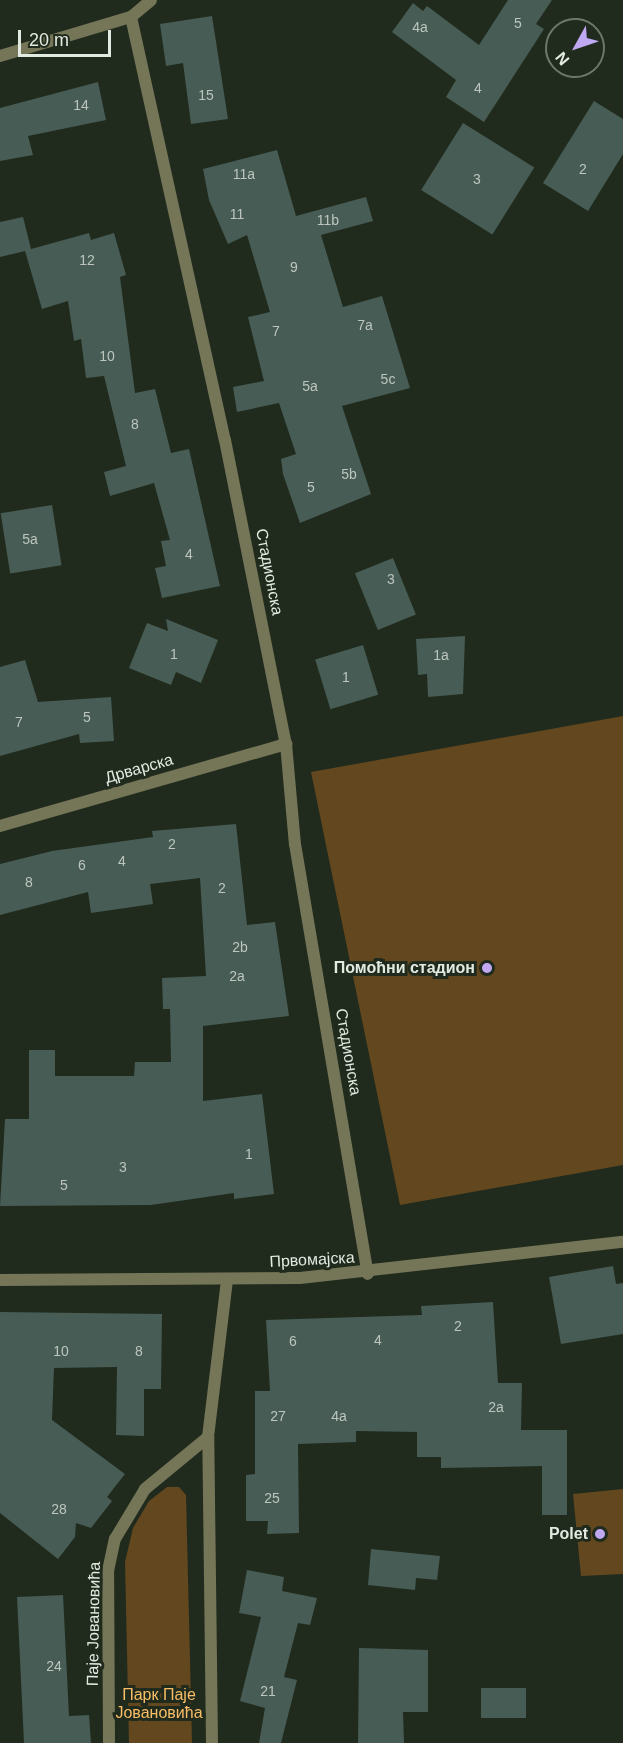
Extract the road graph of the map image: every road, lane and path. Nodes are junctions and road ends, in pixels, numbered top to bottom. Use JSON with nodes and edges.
{"nodes":[{"id":1,"x":151,"y":0,"type":"edge"},
{"id":2,"x":131,"y":17,"type":"junction"},
{"id":3,"x":0,"y":56,"type":"edge"},
{"id":4,"x":286,"y":744,"type":"junction"},
{"id":5,"x":0,"y":826,"type":"edge"},
{"id":6,"x":623,"y":1242,"type":"edge"},
{"id":7,"x":368,"y":1274,"type":"junction"},
{"id":8,"x":0,"y":1280,"type":"edge"},
{"id":9,"x":227,"y":1281,"type":"junction"},
{"id":10,"x":208,"y":1437,"type":"junction"},
{"id":11,"x":109,"y":1743,"type":"edge"},
{"id":12,"x":212,"y":1743,"type":"edge"}],
"edges":[{"from":1,"to":2,"type":"street"},
{"from":2,"to":3,"type":"street"},
{"from":2,"to":4,"type":"street","name":"Стадионска"},
{"from":4,"to":5,"type":"street","name":"Дрварска"},
{"from":4,"to":7,"type":"street","name":"Стадионска"},
{"from":6,"to":7,"type":"street","name":"Првомајска"},
{"from":7,"to":9,"type":"street","name":"Првомајска"},
{"from":8,"to":9,"type":"street","name":"Првомајска"},
{"from":9,"to":10,"type":"street"},
{"from":10,"to":11,"type":"street","name":"Паје Јовановића"},
{"from":10,"to":12,"type":"street"}]}
